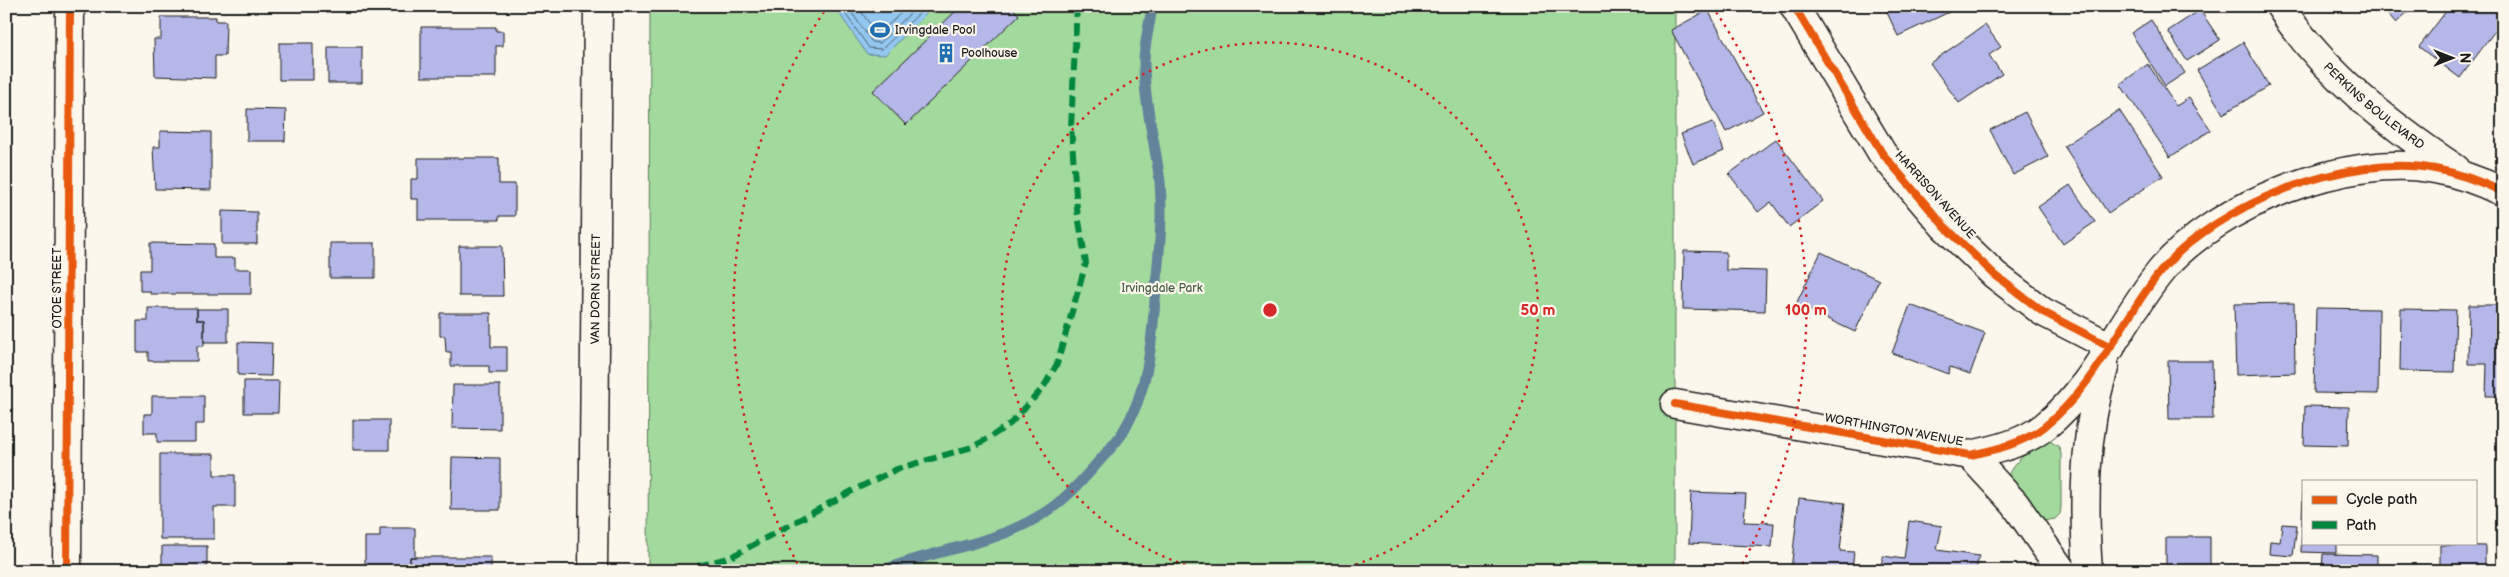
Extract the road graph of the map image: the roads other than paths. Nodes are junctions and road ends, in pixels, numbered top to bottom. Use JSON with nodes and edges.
{"nodes":[{"id":1,"x":70,"y":6,"type":"edge"},
{"id":2,"x":598,"y":6,"type":"edge"},
{"id":3,"x":1794,"y":6,"type":"edge"},
{"id":4,"x":2280,"y":6,"type":"edge"},
{"id":5,"x":2494,"y":188,"type":"edge"},
{"id":6,"x":2111,"y":347,"type":"junction"},
{"id":7,"x":1675,"y":404,"type":"dead end"},
{"id":8,"x":1970,"y":455,"type":"junction"},
{"id":9,"x":67,"y":571,"type":"edge"},
{"id":10,"x":593,"y":571,"type":"edge"},
{"id":11,"x":2062,"y":571,"type":"edge"},
{"id":12,"x":2088,"y":571,"type":"edge"}],
"edges":[{"from":1,"to":9,"type":"street","name":"OTOE STREET"},
{"from":2,"to":10,"type":"street","name":"VAN DORN STREET"},
{"from":3,"to":6,"type":"street","name":"HARRISON AVENUE"},
{"from":4,"to":5,"type":"street","name":"PERKINS BOULEVARD"},
{"from":5,"to":6,"type":"street","name":"WORTHINGTON AVENUE"},
{"from":6,"to":8,"type":"street","name":"WORTHINGTON AVENUE"},
{"from":6,"to":12,"type":"street"},
{"from":7,"to":8,"type":"street","name":"WORTHINGTON AVENUE"},
{"from":8,"to":11,"type":"street","name":"WORTHINGTON AVENUE"}]}
